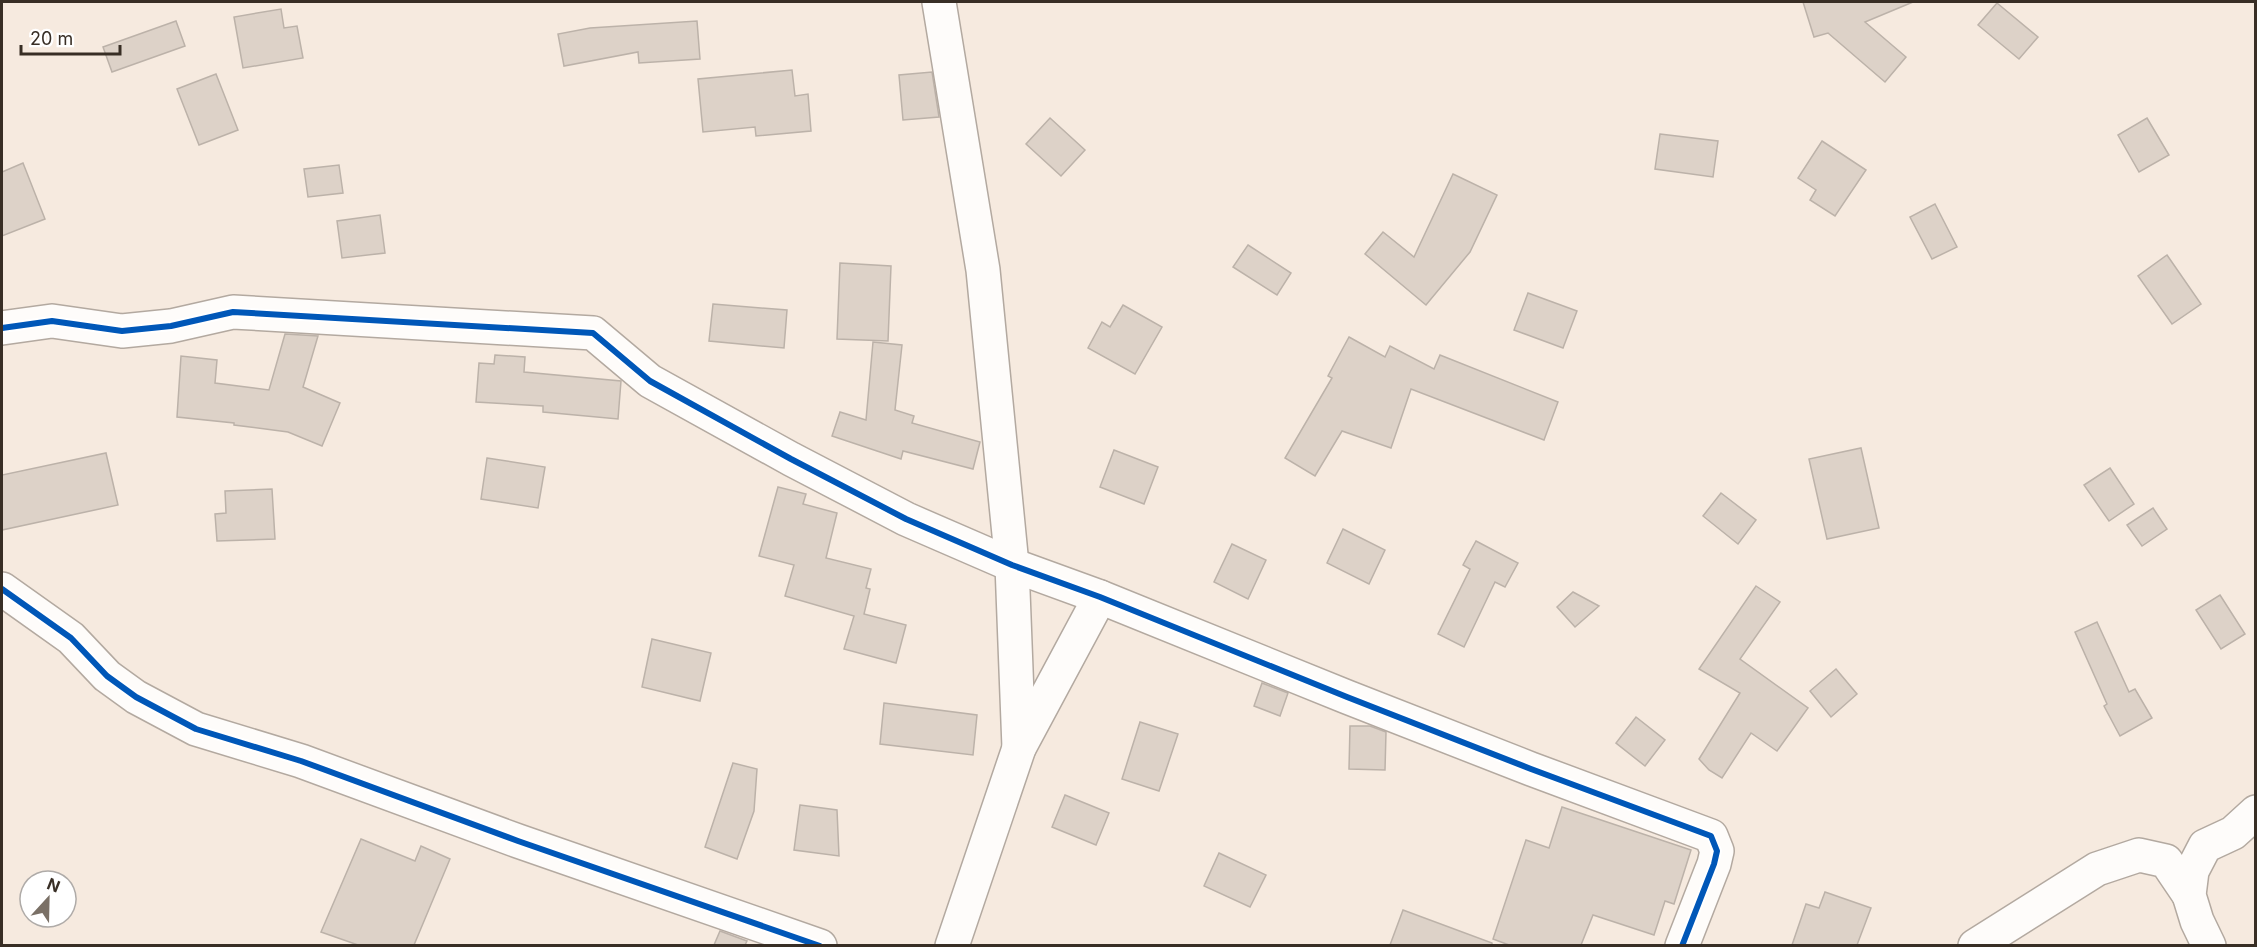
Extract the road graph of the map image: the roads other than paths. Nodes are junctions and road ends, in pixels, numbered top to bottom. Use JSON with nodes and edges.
{"nodes":[{"id":1,"x":939,"y":2,"type":"edge"},
{"id":2,"x":2,"y":328,"type":"edge"},
{"id":3,"x":1012,"y":565,"type":"junction"},
{"id":4,"x":2,"y":589,"type":"edge"},
{"id":5,"x":1100,"y":597,"type":"junction"},
{"id":6,"x":1019,"y":748,"type":"junction"},
{"id":7,"x":2256,"y":812,"type":"edge"},
{"id":8,"x":2189,"y":895,"type":"junction"},
{"id":9,"x":820,"y":945,"type":"edge"},
{"id":10,"x":952,"y":945,"type":"edge"},
{"id":11,"x":1682,"y":945,"type":"edge"},
{"id":12,"x":1975,"y":945,"type":"edge"},
{"id":13,"x":2210,"y":945,"type":"edge"}],
"edges":[{"from":1,"to":3,"type":"street"},
{"from":2,"to":3,"type":"street"},
{"from":3,"to":5,"type":"street"},
{"from":3,"to":6,"type":"street"},
{"from":4,"to":9,"type":"street"},
{"from":5,"to":6,"type":"street"},
{"from":5,"to":11,"type":"street"},
{"from":6,"to":10,"type":"street"},
{"from":7,"to":8,"type":"street"},
{"from":8,"to":12,"type":"street"},
{"from":8,"to":13,"type":"street"}]}
